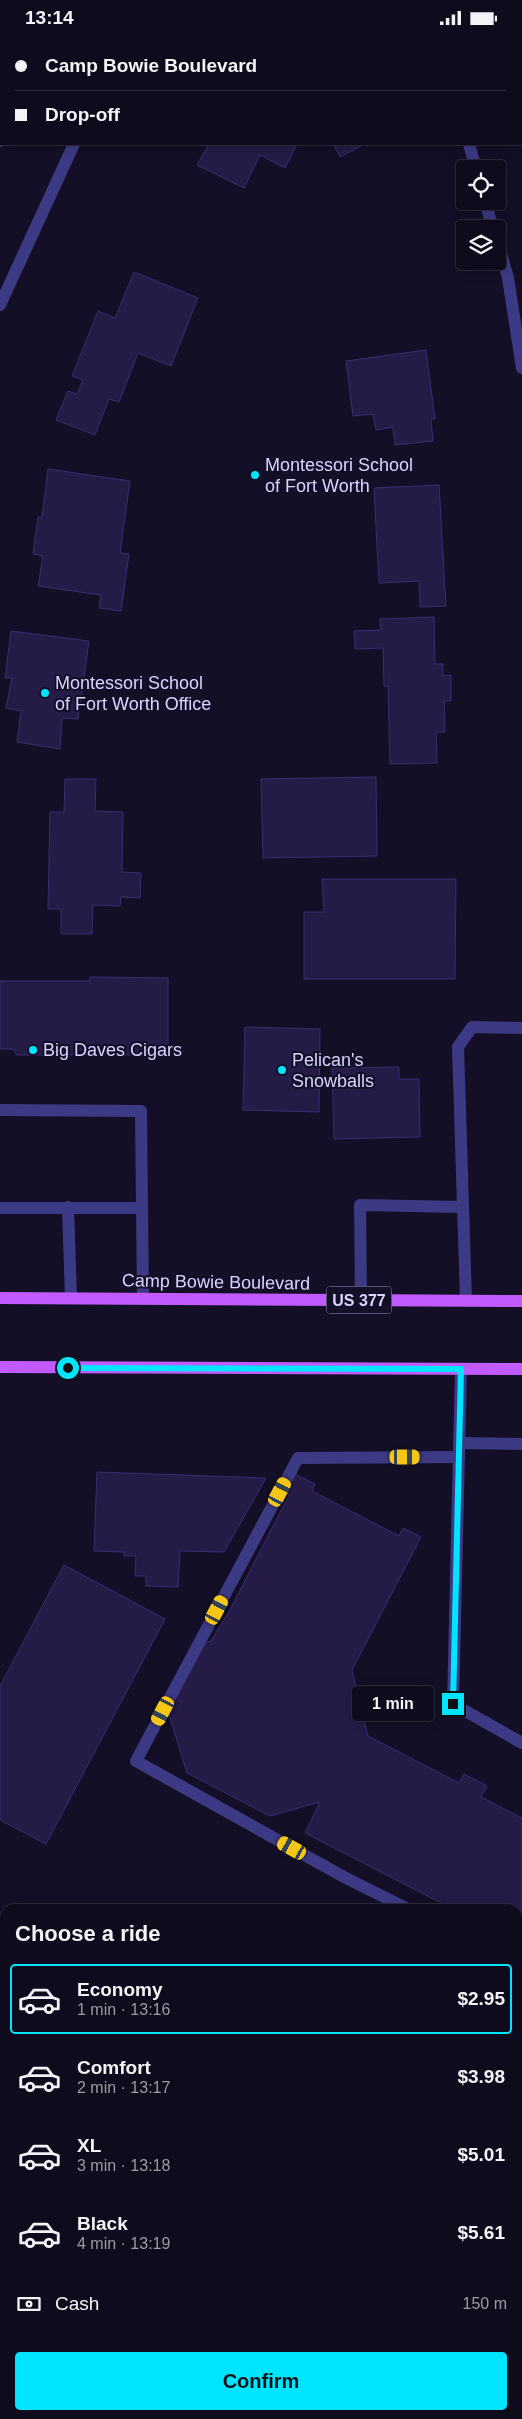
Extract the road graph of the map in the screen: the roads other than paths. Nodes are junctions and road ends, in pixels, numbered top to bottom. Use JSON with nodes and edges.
{"nodes":[{"id":1,"x":74,"y":145,"type":"edge"},
{"id":2,"x":469,"y":145,"type":"edge"},
{"id":3,"x":473,"y":160,"type":"edge"},
{"id":4,"x":506,"y":270,"type":"edge"},
{"id":5,"x":0,"y":305,"type":"edge"},
{"id":6,"x":522,"y":368,"type":"edge"},
{"id":7,"x":522,"y":1027,"type":"edge"},
{"id":8,"x":0,"y":1110,"type":"edge"},
{"id":9,"x":68,"y":1207,"type":"junction"},
{"id":10,"x":463,"y":1207,"type":"junction"},
{"id":11,"x":0,"y":1208,"type":"edge"},
{"id":12,"x":142,"y":1208,"type":"junction"},
{"id":13,"x":0,"y":1298,"type":"edge"},
{"id":14,"x":71,"y":1298,"type":"junction"},
{"id":15,"x":143,"y":1299,"type":"junction"},
{"id":16,"x":361,"y":1301,"type":"junction"},
{"id":17,"x":466,"y":1301,"type":"junction"},
{"id":18,"x":522,"y":1301,"type":"edge"},
{"id":19,"x":0,"y":1367,"type":"edge"},
{"id":20,"x":461,"y":1369,"type":"junction"},
{"id":21,"x":522,"y":1369,"type":"edge"},
{"id":22,"x":459,"y":1443,"type":"junction"},
{"id":23,"x":522,"y":1444,"type":"edge"},
{"id":24,"x":459,"y":1457,"type":"junction"},
{"id":25,"x":522,"y":1743,"type":"edge"},
{"id":26,"x":398,"y":1904,"type":"edge"}],
"edges":[{"from":1,"to":5,"type":"street"},
{"from":2,"to":3,"type":"street"},
{"from":4,"to":6,"type":"street"},
{"from":7,"to":10,"type":"street"},
{"from":8,"to":12,"type":"street"},
{"from":9,"to":11,"type":"street"},
{"from":9,"to":12,"type":"street"},
{"from":9,"to":14,"type":"street"},
{"from":10,"to":16,"type":"street"},
{"from":10,"to":17,"type":"street"},
{"from":12,"to":15,"type":"street"},
{"from":13,"to":14,"type":"main road","name":"Camp Bowie Boulevard","number":"US 377"},
{"from":14,"to":15,"type":"main road","name":"Camp Bowie Boulevard","number":"US 377"},
{"from":15,"to":16,"type":"main road","name":"Camp Bowie Boulevard","number":"US 377"},
{"from":16,"to":17,"type":"main road","name":"Camp Bowie Boulevard","number":"US 377"},
{"from":17,"to":18,"type":"main road","name":"Camp Bowie Boulevard","number":"US 377"},
{"from":19,"to":20,"type":"main road"},
{"from":20,"to":21,"type":"main road"},
{"from":20,"to":22,"type":"street"},
{"from":22,"to":23,"type":"street"},
{"from":22,"to":24,"type":"street"},
{"from":24,"to":25,"type":"street"},
{"from":24,"to":26,"type":"street"}]}
